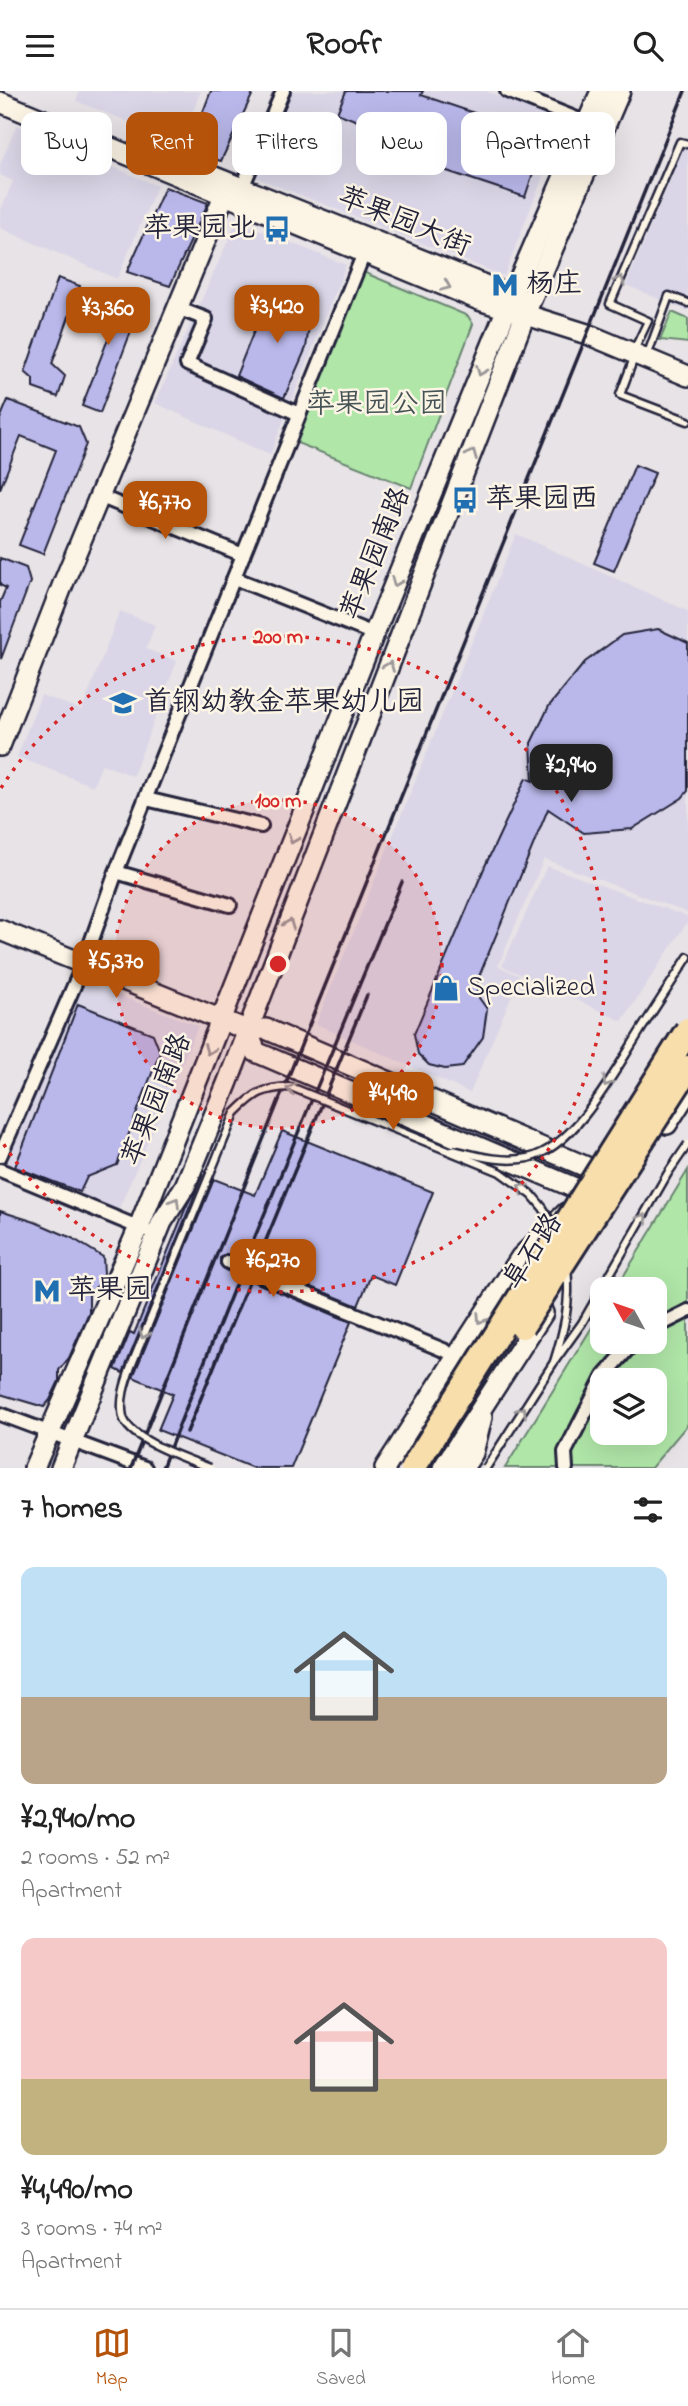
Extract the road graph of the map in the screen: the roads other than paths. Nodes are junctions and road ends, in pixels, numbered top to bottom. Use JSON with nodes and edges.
{"nodes":[{"id":1,"x":3,"y":91,"type":"edge"},
{"id":2,"x":283,"y":91,"type":"edge"},
{"id":3,"x":507,"y":91,"type":"edge"},
{"id":4,"x":601,"y":91,"type":"edge"},
{"id":5,"x":621,"y":91,"type":"edge"},
{"id":6,"x":0,"y":102,"type":"edge"},
{"id":7,"x":558,"y":112,"type":"edge"},
{"id":8,"x":592,"y":112,"type":"edge"},
{"id":9,"x":688,"y":144,"type":"edge"},
{"id":10,"x":568,"y":175,"type":"edge"},
{"id":11,"x":232,"y":189,"type":"junction"},
{"id":12,"x":364,"y":253,"type":"junction"},
{"id":13,"x":688,"y":303,"type":"edge"},
{"id":14,"x":519,"y":305,"type":"junction"},
{"id":15,"x":177,"y":308,"type":"junction"},
{"id":16,"x":648,"y":321,"type":"junction"},
{"id":17,"x":658,"y":326,"type":"junction"},
{"id":18,"x":641,"y":348,"type":"junction"},
{"id":19,"x":688,"y":364,"type":"edge"},
{"id":20,"x":688,"y":376,"type":"edge"},
{"id":21,"x":299,"y":414,"type":"junction"},
{"id":22,"x":688,"y":421,"type":"edge"},
{"id":23,"x":99,"y":496,"type":"junction"},
{"id":24,"x":243,"y":555,"type":"junction"},
{"id":25,"x":234,"y":577,"type":"junction"},
{"id":26,"x":374,"y":634,"type":"junction"},
{"id":27,"x":0,"y":745,"type":"edge"},
{"id":28,"x":146,"y":799,"type":"junction"},
{"id":29,"x":261,"y":827,"type":"dead end"},
{"id":30,"x":116,"y":872,"type":"junction"},
{"id":31,"x":230,"y":905,"type":"dead end"},
{"id":32,"x":0,"y":930,"type":"edge"},
{"id":33,"x":688,"y":957,"type":"edge"},
{"id":34,"x":83,"y":965,"type":"junction"},
{"id":35,"x":221,"y":1020,"type":"junction"},
{"id":36,"x":247,"y":1030,"type":"junction"},
{"id":37,"x":688,"y":1032,"type":"edge"},
{"id":38,"x":688,"y":1067,"type":"edge"},
{"id":39,"x":688,"y":1091,"type":"edge"},
{"id":40,"x":688,"y":1144,"type":"edge"},
{"id":41,"x":429,"y":1145,"type":"junction"},
{"id":42,"x":0,"y":1156,"type":"edge"},
{"id":43,"x":0,"y":1170,"type":"edge"},
{"id":44,"x":596,"y":1171,"type":"junction"},
{"id":45,"x":582,"y":1191,"type":"junction"},
{"id":46,"x":570,"y":1210,"type":"junction"},
{"id":47,"x":139,"y":1227,"type":"junction"},
{"id":48,"x":158,"y":1234,"type":"junction"},
{"id":49,"x":228,"y":1262,"type":"dead end"},
{"id":50,"x":688,"y":1311,"type":"edge"},
{"id":51,"x":667,"y":1322,"type":"edge"},
{"id":52,"x":446,"y":1351,"type":"dead end"},
{"id":53,"x":622,"y":1355,"type":"edge"},
{"id":54,"x":554,"y":1362,"type":"junction"},
{"id":55,"x":487,"y":1401,"type":"junction"},
{"id":56,"x":0,"y":1414,"type":"edge"},
{"id":57,"x":49,"y":1432,"type":"junction"},
{"id":58,"x":72,"y":1441,"type":"junction"},
{"id":59,"x":34,"y":1468,"type":"edge"},
{"id":60,"x":61,"y":1468,"type":"edge"},
{"id":61,"x":145,"y":1468,"type":"edge"},
{"id":62,"x":210,"y":1468,"type":"edge"},
{"id":63,"x":385,"y":1468,"type":"edge"},
{"id":64,"x":404,"y":1468,"type":"edge"},
{"id":65,"x":413,"y":1468,"type":"edge"},
{"id":66,"x":430,"y":1468,"type":"edge"},
{"id":67,"x":443,"y":1468,"type":"edge"},
{"id":68,"x":464,"y":1468,"type":"edge"},
{"id":69,"x":486,"y":1468,"type":"edge"},
{"id":70,"x":566,"y":1468,"type":"edge"}],
"edges":[{"from":1,"to":11,"type":"main road","name":"苹果园大街"},
{"from":2,"to":11,"type":"street"},
{"from":3,"to":7,"type":"street"},
{"from":4,"to":8,"type":"main road","name":"苹果园南路"},
{"from":5,"to":14,"type":"main road","name":"苹果园南路"},
{"from":6,"to":11,"type":"main road","name":"苹果园大街"},
{"from":16,"to":9,"type":"lane","one_way":true},
{"from":10,"to":14,"type":"main road","name":"苹果园南路"},
{"from":11,"to":12,"type":"main road","name":"苹果园大街"},
{"from":11,"to":14,"type":"main road","name":"苹果园大街"},
{"from":11,"to":15,"type":"main road"},
{"from":12,"to":14,"type":"main road","name":"苹果园大街","one_way":true},
{"from":12,"to":21,"type":"street"},
{"from":13,"to":17,"type":"lane"},
{"from":14,"to":18,"type":"main road"},
{"from":14,"to":26,"type":"main road","name":"苹果园南路","one_way":true},
{"from":36,"to":14,"type":"main road","name":"苹果园南路","one_way":true},
{"from":15,"to":21,"type":"street"},
{"from":15,"to":23,"type":"main road"},
{"from":16,"to":17,"type":"lane"},
{"from":16,"to":18,"type":"lane"},
{"from":17,"to":18,"type":"lane"},
{"from":18,"to":19,"type":"main road"},
{"from":18,"to":20,"type":"main road"},
{"from":18,"to":22,"type":"lane"},
{"from":21,"to":24,"type":"street"},
{"from":23,"to":24,"type":"street"},
{"from":23,"to":27,"type":"main road"},
{"from":24,"to":25,"type":"street"},
{"from":25,"to":26,"type":"street"},
{"from":25,"to":28,"type":"street"},
{"from":26,"to":35,"type":"main road","name":"苹果园南路","one_way":true},
{"from":28,"to":29,"type":"street"},
{"from":28,"to":30,"type":"street"},
{"from":30,"to":31,"type":"street"},
{"from":30,"to":34,"type":"street"},
{"from":32,"to":34,"type":"main road"},
{"from":33,"to":41,"type":"lane","one_way":true,"bridge":true},
{"from":34,"to":35,"type":"main road"},
{"from":34,"to":42,"type":"street"},
{"from":35,"to":36,"type":"main road"},
{"from":35,"to":47,"type":"main road","name":"苹果园南路","one_way":true},
{"from":36,"to":44,"type":"main road"},
{"from":36,"to":45,"type":"main road"},
{"from":48,"to":36,"type":"main road","name":"苹果园南路","one_way":true},
{"from":37,"to":44,"type":"main road","name":"阜石路"},
{"from":37,"to":65,"type":"highway","name":"阜石路","bridge":true},
{"from":38,"to":66,"type":"highway","name":"阜石路","bridge":true},
{"from":39,"to":55,"type":"main road","name":"阜石路"},
{"from":54,"to":40,"type":"lane","one_way":true,"bridge":true},
{"from":54,"to":41,"type":"lane","one_way":true,"bridge":true},
{"from":41,"to":62,"type":"lane","one_way":true,"bridge":true},
{"from":43,"to":47,"type":"street"},
{"from":44,"to":45,"type":"main road","name":"阜石路"},
{"from":45,"to":46,"type":"main road","name":"阜石路"},
{"from":46,"to":63,"type":"main road","name":"阜石路","one_way":true},
{"from":46,"to":64,"type":"main road","name":"阜石路"},
{"from":47,"to":48,"type":"street"},
{"from":47,"to":57,"type":"main road","name":"苹果园南路"},
{"from":48,"to":58,"type":"main road","name":"苹果园南路"},
{"from":49,"to":52,"type":"street"},
{"from":50,"to":51,"type":"street"},
{"from":53,"to":70,"type":"street"},
{"from":69,"to":54,"type":"lane","one_way":true,"bridge":true},
{"from":55,"to":67,"type":"main road","name":"阜石路"},
{"from":55,"to":68,"type":"main road"},
{"from":56,"to":57,"type":"street"},
{"from":57,"to":58,"type":"street"},
{"from":57,"to":59,"type":"main road","name":"苹果园南路"},
{"from":58,"to":60,"type":"main road","name":"苹果园南路"},
{"from":58,"to":61,"type":"street"}]}
